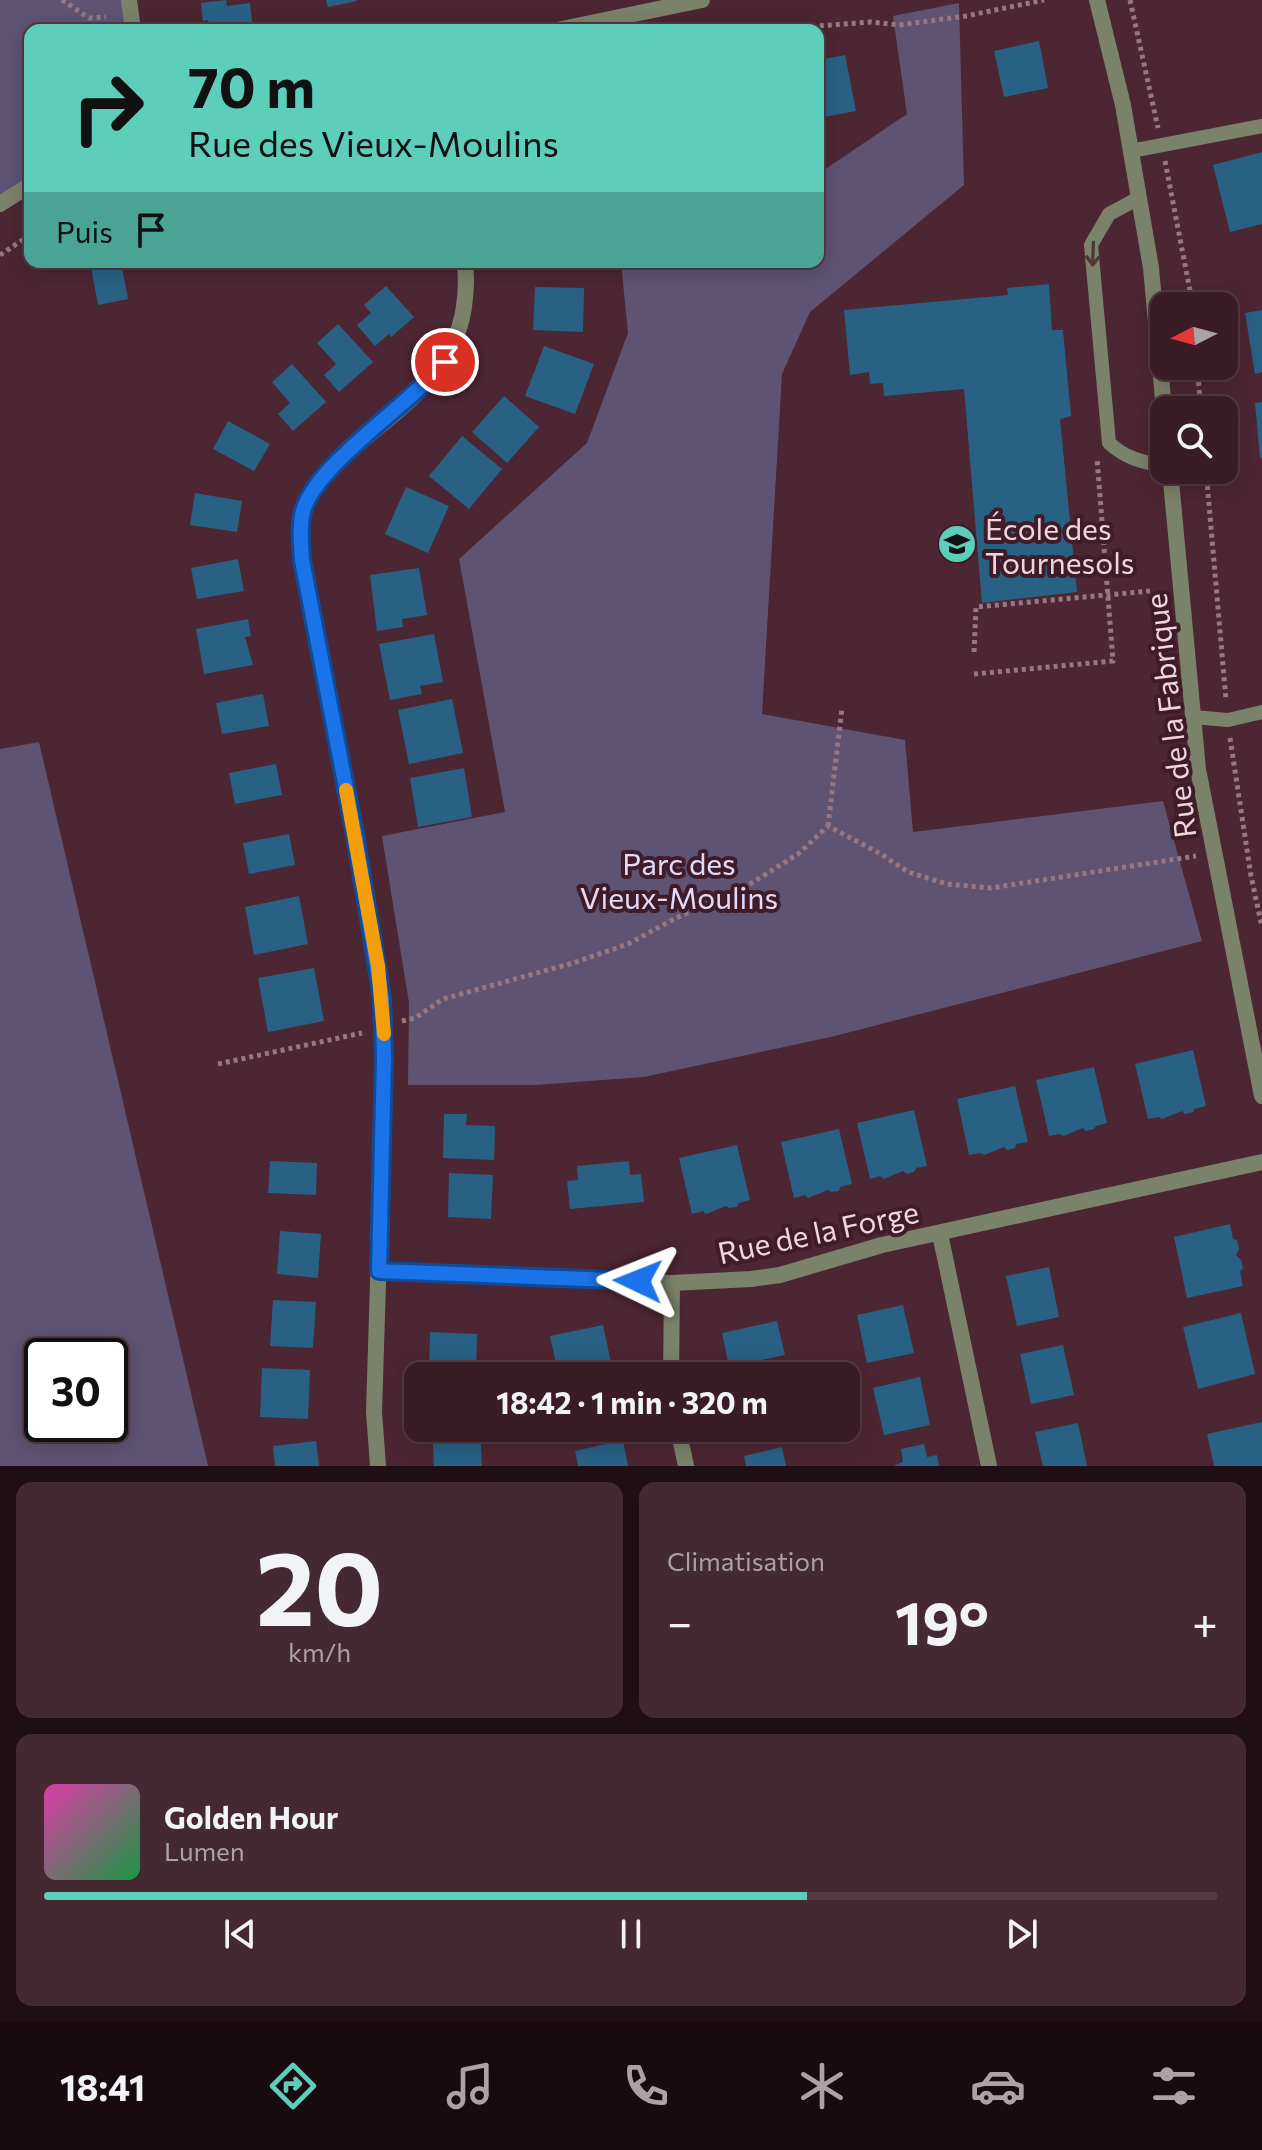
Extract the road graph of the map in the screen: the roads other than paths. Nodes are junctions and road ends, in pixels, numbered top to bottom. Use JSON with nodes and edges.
{"nodes":[{"id":1,"x":129,"y":0,"type":"edge"},
{"id":2,"x":702,"y":0,"type":"edge"},
{"id":3,"x":1097,"y":0,"type":"edge"},
{"id":4,"x":132,"y":24,"type":"edge"},
{"id":5,"x":586,"y":24,"type":"edge"},
{"id":6,"x":1262,"y":126,"type":"edge"},
{"id":7,"x":1131,"y":151,"type":"junction"},
{"id":8,"x":24,"y":189,"type":"edge"},
{"id":9,"x":1139,"y":198,"type":"junction"},
{"id":10,"x":0,"y":204,"type":"edge"},
{"id":11,"x":465,"y":268,"type":"edge"},
{"id":12,"x":1163,"y":396,"type":"edge"},
{"id":13,"x":1150,"y":463,"type":"edge"},
{"id":14,"x":1171,"y":484,"type":"edge"},
{"id":15,"x":1262,"y":712,"type":"edge"},
{"id":16,"x":1193,"y":717,"type":"junction"},
{"id":17,"x":1262,"y":1096,"type":"edge"},
{"id":18,"x":1262,"y":1162,"type":"edge"},
{"id":19,"x":940,"y":1234,"type":"junction"},
{"id":20,"x":379,"y":1271,"type":"junction"},
{"id":21,"x":672,"y":1283,"type":"junction"},
{"id":22,"x":671,"y":1362,"type":"edge"},
{"id":23,"x":681,"y":1442,"type":"edge"},
{"id":24,"x":378,"y":1466,"type":"edge"},
{"id":25,"x":686,"y":1466,"type":"edge"},
{"id":26,"x":989,"y":1466,"type":"edge"}],
"edges":[{"from":1,"to":4,"type":"street"},
{"from":2,"to":5,"type":"street"},
{"from":3,"to":7,"type":"street"},
{"from":6,"to":7,"type":"lane"},
{"from":7,"to":9,"type":"street"},
{"from":8,"to":10,"type":"street"},
{"from":9,"to":12,"type":"street"},
{"from":9,"to":13,"type":"lane","one_way":true},
{"from":11,"to":20,"type":"street"},
{"from":14,"to":16,"type":"street","name":"Rue de la Fabrique"},
{"from":15,"to":16,"type":"lane"},
{"from":16,"to":17,"type":"street","name":"Rue de la Fabrique"},
{"from":18,"to":19,"type":"street","name":"Rue de la Forge"},
{"from":19,"to":21,"type":"street","name":"Rue de la Forge"},
{"from":19,"to":26,"type":"street"},
{"from":20,"to":21,"type":"street","name":"Rue de la Forge"},
{"from":20,"to":24,"type":"street"},
{"from":21,"to":22,"type":"street"},
{"from":23,"to":25,"type":"street"}]}
